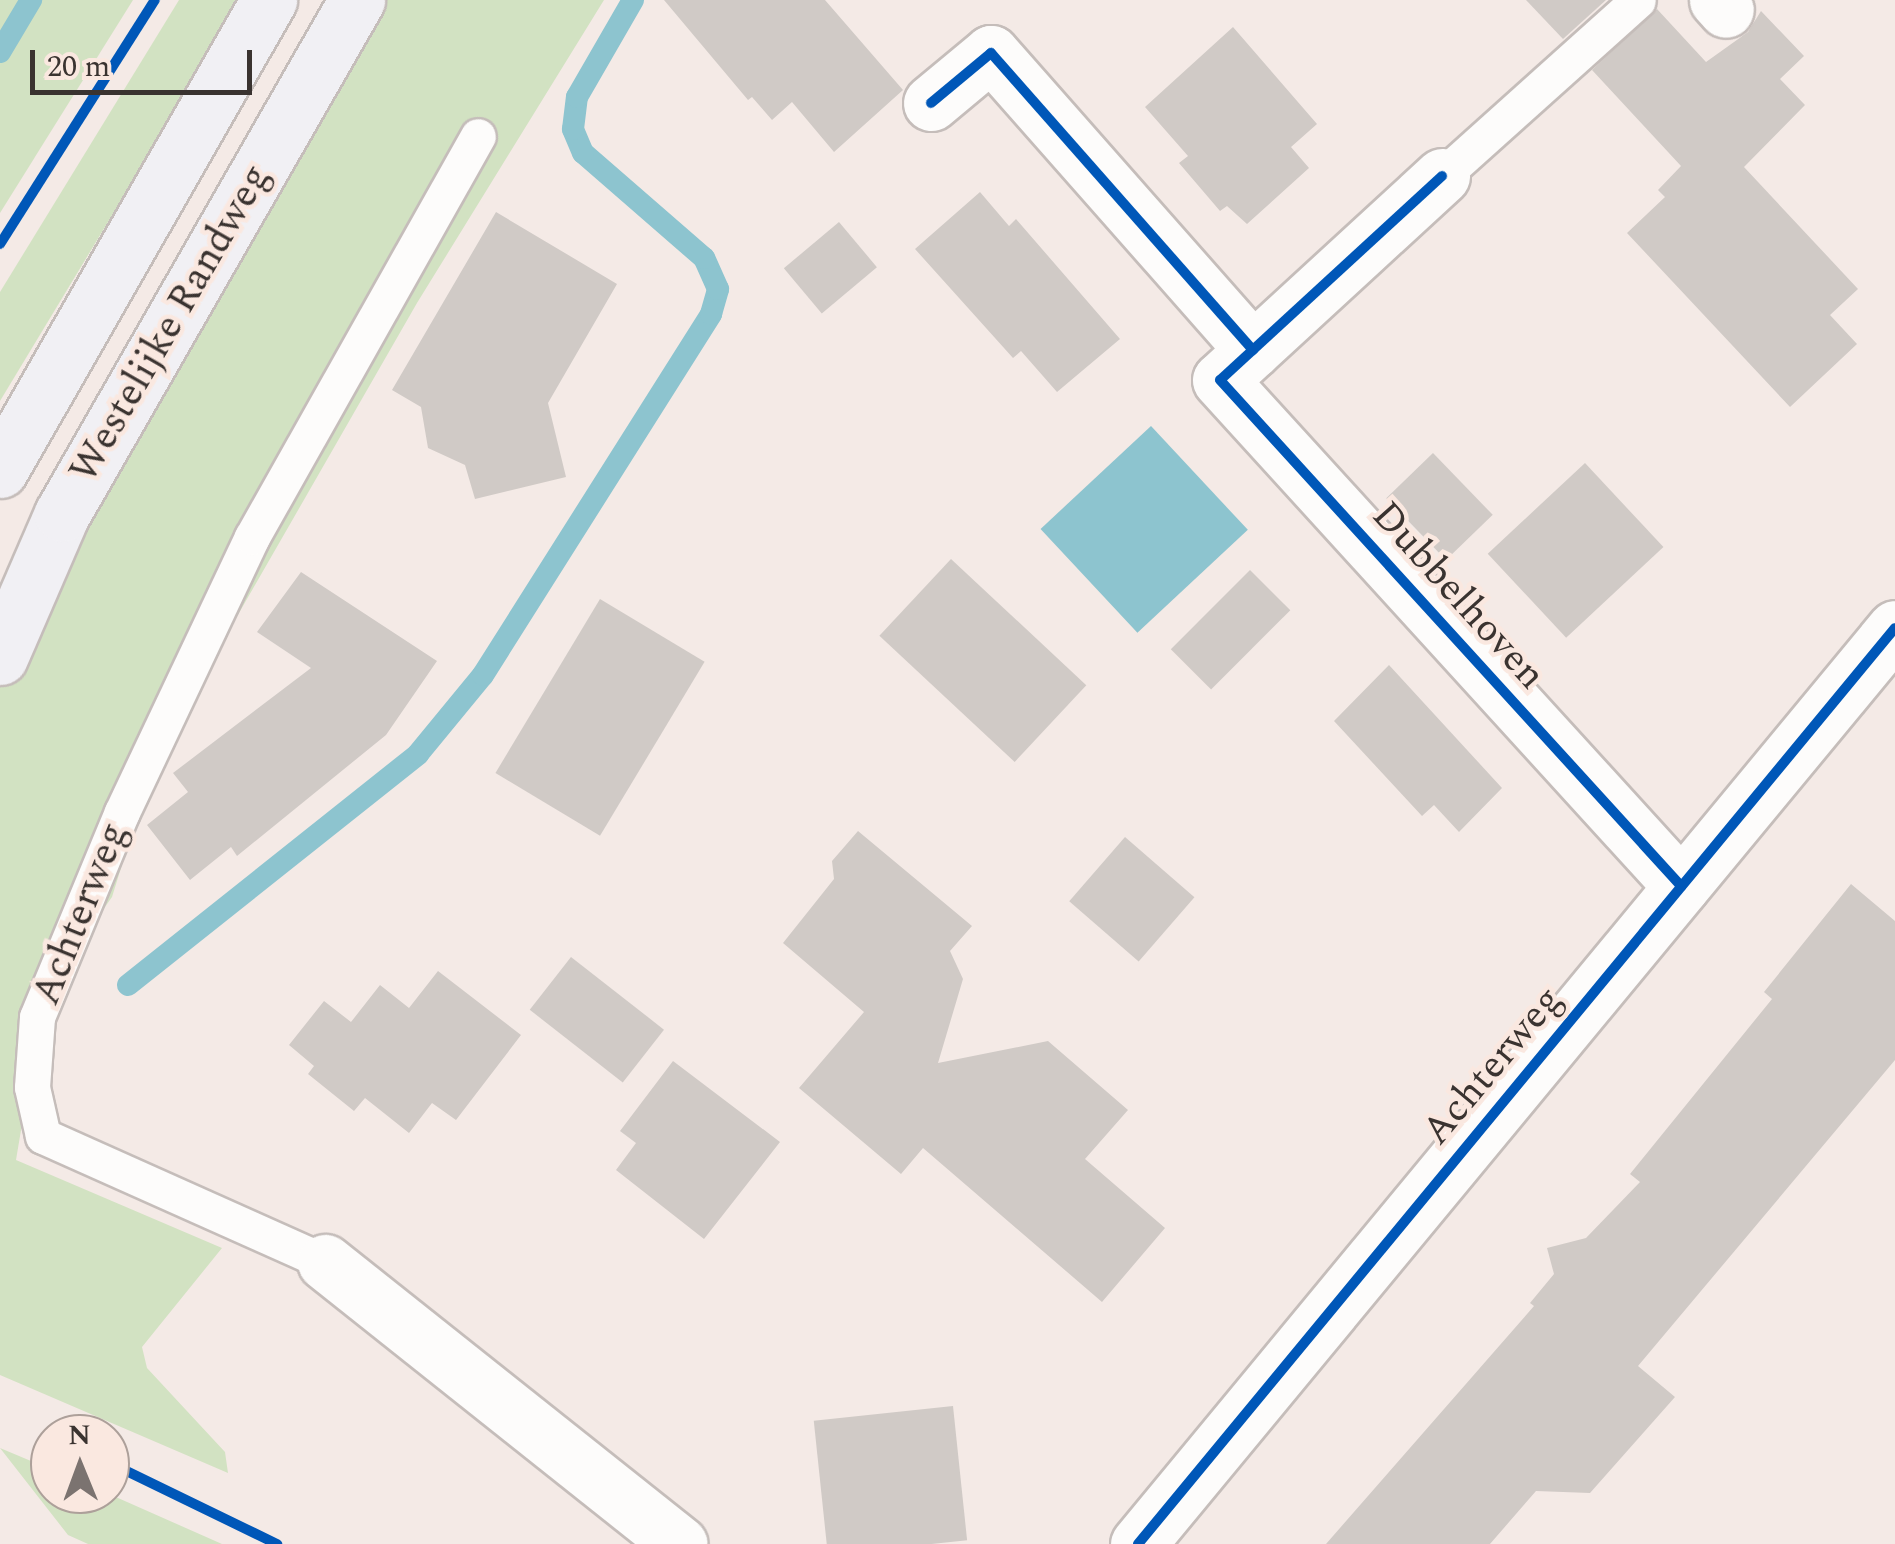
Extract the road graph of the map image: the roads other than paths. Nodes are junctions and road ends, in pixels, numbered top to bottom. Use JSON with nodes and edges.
{"nodes":[{"id":1,"x":269,"y":0,"type":"edge"},
{"id":2,"x":357,"y":0,"type":"edge"},
{"id":3,"x":1638,"y":0,"type":"edge"},
{"id":4,"x":931,"y":103,"type":"dead end"},
{"id":5,"x":478,"y":136,"type":"dead end"},
{"id":6,"x":1442,"y":176,"type":"joint"},
{"id":7,"x":1254,"y":350,"type":"junction"},
{"id":8,"x":0,"y":470,"type":"edge"},
{"id":9,"x":1895,"y":628,"type":"edge"},
{"id":10,"x":0,"y":657,"type":"edge"},
{"id":11,"x":1682,"y":886,"type":"junction"},
{"id":12,"x":325,"y":1262,"type":"joint"},
{"id":13,"x":680,"y":1544,"type":"edge"},
{"id":14,"x":1138,"y":1544,"type":"edge"}],
"edges":[{"from":1,"to":8,"type":"main road","name":"Westelijke Randweg"},
{"from":2,"to":10,"type":"main road","name":"Westelijke Randweg"},
{"from":3,"to":6,"type":"lane"},
{"from":4,"to":7,"type":"street"},
{"from":5,"to":12,"type":"lane","name":"Achterweg"},
{"from":6,"to":7,"type":"street","name":"Dubbelhoven"},
{"from":7,"to":11,"type":"street","name":"Dubbelhoven"},
{"from":9,"to":11,"type":"street","name":"Achterweg"},
{"from":11,"to":14,"type":"street","name":"Achterweg"},
{"from":12,"to":13,"type":"street","name":"Achterweg"}]}
